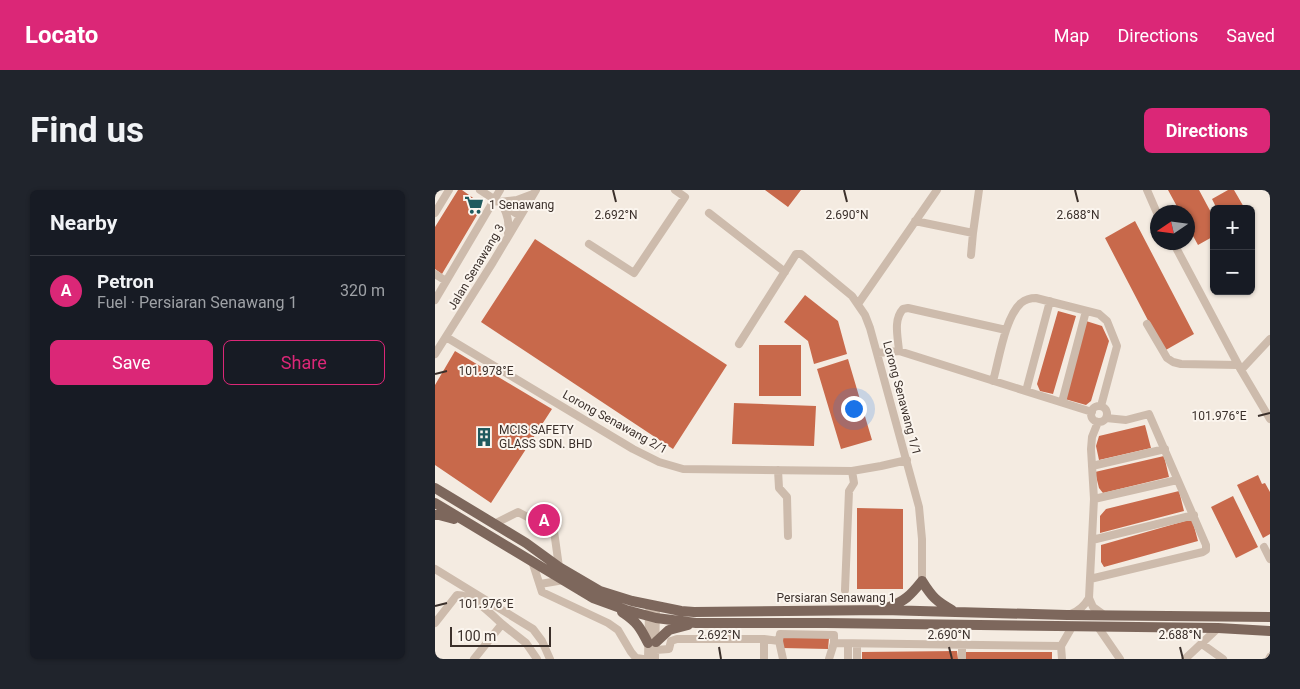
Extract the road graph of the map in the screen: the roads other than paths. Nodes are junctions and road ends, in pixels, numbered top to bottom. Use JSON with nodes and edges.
{"nodes":[{"id":1,"x":449,"y":190,"type":"edge"},
{"id":2,"x":480,"y":190,"type":"edge"},
{"id":3,"x":500,"y":190,"type":"edge"},
{"id":4,"x":675,"y":190,"type":"edge"},
{"id":5,"x":937,"y":190,"type":"edge"},
{"id":6,"x":979,"y":190,"type":"edge"},
{"id":7,"x":1147,"y":190,"type":"edge"},
{"id":8,"x":535,"y":192,"type":"edge"},
{"id":9,"x":498,"y":202,"type":"junction"},
{"id":10,"x":1154,"y":205,"type":"edge"},
{"id":11,"x":435,"y":213,"type":"edge"},
{"id":12,"x":709,"y":213,"type":"dead end"},
{"id":13,"x":520,"y":216,"type":"junction"},
{"id":14,"x":915,"y":221,"type":"junction"},
{"id":15,"x":973,"y":233,"type":"junction"},
{"id":16,"x":507,"y":238,"type":"junction"},
{"id":17,"x":589,"y":244,"type":"dead end"},
{"id":18,"x":1177,"y":250,"type":"edge"},
{"id":19,"x":971,"y":255,"type":"dead end"},
{"id":20,"x":785,"y":272,"type":"junction"},
{"id":21,"x":435,"y":274,"type":"edge"},
{"id":22,"x":446,"y":281,"type":"junction"},
{"id":23,"x":435,"y":300,"type":"edge"},
{"id":24,"x":1050,"y":301,"type":"junction"},
{"id":25,"x":858,"y":304,"type":"junction"},
{"id":26,"x":1086,"y":310,"type":"junction"},
{"id":27,"x":1147,"y":324,"type":"dead end"},
{"id":28,"x":1006,"y":330,"type":"junction"},
{"id":29,"x":447,"y":337,"type":"junction"},
{"id":30,"x":1270,"y":339,"type":"edge"},
{"id":31,"x":739,"y":344,"type":"dead end"},
{"id":32,"x":899,"y":351,"type":"junction"},
{"id":33,"x":878,"y":353,"type":"junction"},
{"id":34,"x":435,"y":354,"type":"edge"},
{"id":35,"x":1240,"y":368,"type":"junction"},
{"id":36,"x":993,"y":381,"type":"junction"},
{"id":37,"x":1026,"y":390,"type":"junction"},
{"id":38,"x":1062,"y":402,"type":"junction"},
{"id":39,"x":1101,"y":406,"type":"junction"},
{"id":40,"x":1092,"y":412,"type":"junction"},
{"id":41,"x":1107,"y":418,"type":"junction"},
{"id":42,"x":1270,"y":419,"type":"edge"},
{"id":43,"x":1098,"y":422,"type":"junction"},
{"id":44,"x":1165,"y":449,"type":"junction"},
{"id":45,"x":907,"y":460,"type":"junction"},
{"id":46,"x":1092,"y":466,"type":"junction"},
{"id":47,"x":778,"y":470,"type":"junction"},
{"id":48,"x":852,"y":471,"type":"junction"},
{"id":49,"x":1177,"y":480,"type":"junction"},
{"id":50,"x":435,"y":488,"type":"edge"},
{"id":51,"x":1094,"y":499,"type":"junction"},
{"id":52,"x":435,"y":503,"type":"edge"},
{"id":53,"x":435,"y":515,"type":"edge"},
{"id":54,"x":1194,"y":515,"type":"junction"},
{"id":55,"x":469,"y":524,"type":"junction"},
{"id":56,"x":494,"y":524,"type":"junction"},
{"id":57,"x":788,"y":536,"type":"dead end"},
{"id":58,"x":1092,"y":540,"type":"junction"},
{"id":59,"x":1265,"y":546,"type":"dead end"},
{"id":60,"x":1270,"y":560,"type":"edge"},
{"id":61,"x":532,"y":561,"type":"junction"},
{"id":62,"x":559,"y":567,"type":"junction"},
{"id":63,"x":435,"y":569,"type":"edge"},
{"id":64,"x":1090,"y":579,"type":"junction"},
{"id":65,"x":564,"y":580,"type":"junction"},
{"id":66,"x":922,"y":581,"type":"junction"},
{"id":67,"x":540,"y":584,"type":"junction"},
{"id":68,"x":845,"y":590,"type":"dead end"},
{"id":69,"x":1089,"y":598,"type":"junction"},
{"id":70,"x":611,"y":604,"type":"junction"},
{"id":71,"x":653,"y":606,"type":"junction"},
{"id":72,"x":884,"y":610,"type":"junction"},
{"id":73,"x":954,"y":611,"type":"junction"},
{"id":74,"x":1067,"y":615,"type":"junction"},
{"id":75,"x":1105,"y":615,"type":"junction"},
{"id":76,"x":652,"y":617,"type":"junction"},
{"id":77,"x":1270,"y":617,"type":"edge"},
{"id":78,"x":435,"y":623,"type":"edge"},
{"id":79,"x":696,"y":623,"type":"junction"},
{"id":80,"x":826,"y":623,"type":"junction"},
{"id":81,"x":503,"y":624,"type":"junction"},
{"id":82,"x":1072,"y":627,"type":"junction"},
{"id":83,"x":1098,"y":627,"type":"junction"},
{"id":84,"x":1218,"y":628,"type":"junction"},
{"id":85,"x":786,"y":629,"type":"junction"},
{"id":86,"x":1270,"y":631,"type":"edge"},
{"id":87,"x":825,"y":634,"type":"junction"},
{"id":88,"x":764,"y":639,"type":"junction"},
{"id":89,"x":779,"y":641,"type":"junction"},
{"id":90,"x":834,"y":644,"type":"junction"},
{"id":91,"x":848,"y":644,"type":"junction"},
{"id":92,"x":857,"y":644,"type":"junction"},
{"id":93,"x":1202,"y":644,"type":"junction"},
{"id":94,"x":653,"y":645,"type":"junction"},
{"id":95,"x":962,"y":645,"type":"junction"},
{"id":96,"x":1061,"y":646,"type":"junction"},
{"id":97,"x":669,"y":649,"type":"junction"},
{"id":98,"x":475,"y":659,"type":"edge"},
{"id":99,"x":537,"y":659,"type":"edge"},
{"id":100,"x":550,"y":659,"type":"edge"},
{"id":101,"x":643,"y":659,"type":"edge"},
{"id":102,"x":648,"y":659,"type":"edge"},
{"id":103,"x":655,"y":659,"type":"edge"},
{"id":104,"x":669,"y":659,"type":"edge"},
{"id":105,"x":764,"y":659,"type":"edge"},
{"id":106,"x":783,"y":659,"type":"edge"},
{"id":107,"x":829,"y":659,"type":"edge"},
{"id":108,"x":848,"y":659,"type":"edge"},
{"id":109,"x":857,"y":659,"type":"edge"},
{"id":110,"x":962,"y":659,"type":"edge"},
{"id":111,"x":1061,"y":659,"type":"edge"},
{"id":112,"x":1120,"y":659,"type":"edge"},
{"id":113,"x":1185,"y":659,"type":"edge"},
{"id":114,"x":1223,"y":659,"type":"edge"}],
"edges":[{"from":1,"to":11,"type":"street"},
{"from":2,"to":9,"type":"street"},
{"from":3,"to":9,"type":"street"},
{"from":4,"to":17,"type":"street"},
{"from":5,"to":14,"type":"street"},
{"from":6,"to":15,"type":"street"},
{"from":7,"to":10,"type":"street"},
{"from":8,"to":9,"type":"street"},
{"from":8,"to":13,"type":"street","name":"Jalan Senawang 3"},
{"from":9,"to":13,"type":"street"},
{"from":9,"to":16,"type":"street"},
{"from":9,"to":22,"type":"street"},
{"from":12,"to":20,"type":"street"},
{"from":13,"to":16,"type":"street","name":"Jalan Senawang 3"},
{"from":14,"to":15,"type":"street"},
{"from":14,"to":25,"type":"street"},
{"from":15,"to":19,"type":"street"},
{"from":16,"to":29,"type":"street","name":"Jalan Senawang 3"},
{"from":18,"to":35,"type":"street"},
{"from":20,"to":25,"type":"street","name":"Lorong Senawang 1/1"},
{"from":20,"to":31,"type":"street"},
{"from":21,"to":22,"type":"street"},
{"from":22,"to":23,"type":"street"},
{"from":24,"to":26,"type":"street"},
{"from":24,"to":28,"type":"street"},
{"from":24,"to":37,"type":"street"},
{"from":25,"to":33,"type":"street","name":"Lorong Senawang 1/1"},
{"from":26,"to":38,"type":"street"},
{"from":26,"to":39,"type":"street"},
{"from":27,"to":35,"type":"street"},
{"from":28,"to":32,"type":"street"},
{"from":28,"to":36,"type":"street"},
{"from":29,"to":34,"type":"street","name":"Jalan Senawang 3"},
{"from":29,"to":47,"type":"street","name":"Lorong Senawang 2/1"},
{"from":30,"to":35,"type":"street"},
{"from":32,"to":33,"type":"street"},
{"from":32,"to":36,"type":"street"},
{"from":33,"to":45,"type":"street","name":"Lorong Senawang 1/1"},
{"from":35,"to":42,"type":"street"},
{"from":36,"to":37,"type":"street"},
{"from":37,"to":38,"type":"street"},
{"from":38,"to":40,"type":"street"},
{"from":39,"to":40,"type":"street"},
{"from":39,"to":41,"type":"street"},
{"from":40,"to":43,"type":"street"},
{"from":41,"to":43,"type":"street"},
{"from":41,"to":44,"type":"street"},
{"from":43,"to":46,"type":"street"},
{"from":44,"to":46,"type":"street"},
{"from":44,"to":49,"type":"street"},
{"from":45,"to":48,"type":"street","name":"Lorong Senawang 2/1"},
{"from":45,"to":66,"type":"street","name":"Lorong Senawang 1/1"},
{"from":46,"to":51,"type":"street"},
{"from":47,"to":48,"type":"street","name":"Lorong Senawang 2/1"},
{"from":47,"to":57,"type":"street"},
{"from":48,"to":68,"type":"street"},
{"from":49,"to":51,"type":"street"},
{"from":49,"to":54,"type":"street"},
{"from":50,"to":56,"type":"main road","name":"Persiaran Senawang 1"},
{"from":51,"to":58,"type":"street"},
{"from":52,"to":55,"type":"main road","name":"Persiaran Senawang 1"},
{"from":53,"to":55,"type":"main road"},
{"from":54,"to":58,"type":"street"},
{"from":54,"to":64,"type":"street"},
{"from":55,"to":61,"type":"main road","name":"Persiaran Senawang 1"},
{"from":56,"to":62,"type":"main road","name":"Persiaran Senawang 1"},
{"from":56,"to":62,"type":"street"},
{"from":58,"to":64,"type":"street"},
{"from":59,"to":60,"type":"street"},
{"from":61,"to":65,"type":"main road","name":"Persiaran Senawang 1"},
{"from":61,"to":67,"type":"street"},
{"from":62,"to":71,"type":"main road","name":"Persiaran Senawang 1"},
{"from":63,"to":100,"type":"street"},
{"from":64,"to":69,"type":"street"},
{"from":65,"to":67,"type":"street"},
{"from":65,"to":70,"type":"main road","name":"Persiaran Senawang 1"},
{"from":66,"to":72,"type":"main road"},
{"from":66,"to":73,"type":"main road"},
{"from":67,"to":101,"type":"street"},
{"from":69,"to":74,"type":"street"},
{"from":69,"to":75,"type":"street"},
{"from":70,"to":76,"type":"main road","name":"Persiaran Senawang 1"},
{"from":70,"to":94,"type":"main road"},
{"from":71,"to":72,"type":"main road","name":"Persiaran Senawang 1"},
{"from":71,"to":76,"type":"street"},
{"from":72,"to":73,"type":"main road","name":"Persiaran Senawang 1"},
{"from":73,"to":74,"type":"main road","name":"Persiaran Senawang 1"},
{"from":74,"to":75,"type":"main road","name":"Persiaran Senawang 1"},
{"from":75,"to":77,"type":"main road","name":"Persiaran Senawang 1"},
{"from":76,"to":79,"type":"main road","name":"Persiaran Senawang 1"},
{"from":76,"to":94,"type":"street"},
{"from":78,"to":81,"type":"street"},
{"from":79,"to":85,"type":"main road","name":"Persiaran Senawang 1"},
{"from":79,"to":94,"type":"main road"},
{"from":80,"to":82,"type":"main road","name":"Persiaran Senawang 1"},
{"from":80,"to":85,"type":"main road","name":"Persiaran Senawang 1"},
{"from":80,"to":87,"type":"street"},
{"from":81,"to":98,"type":"street"},
{"from":81,"to":99,"type":"street"},
{"from":82,"to":83,"type":"main road","name":"Persiaran Senawang 1"},
{"from":82,"to":96,"type":"street"},
{"from":83,"to":84,"type":"main road","name":"Persiaran Senawang 1"},
{"from":83,"to":112,"type":"street"},
{"from":84,"to":86,"type":"main road","name":"Persiaran Senawang 1"},
{"from":84,"to":93,"type":"street"},
{"from":85,"to":87,"type":"street"},
{"from":85,"to":89,"type":"street"},
{"from":87,"to":90,"type":"street"},
{"from":88,"to":89,"type":"street"},
{"from":88,"to":97,"type":"street"},
{"from":88,"to":105,"type":"street"},
{"from":89,"to":106,"type":"street"},
{"from":90,"to":91,"type":"street"},
{"from":90,"to":107,"type":"street"},
{"from":91,"to":92,"type":"street"},
{"from":91,"to":108,"type":"street"},
{"from":92,"to":95,"type":"street"},
{"from":92,"to":109,"type":"street"},
{"from":93,"to":113,"type":"street"},
{"from":93,"to":114,"type":"street"},
{"from":94,"to":97,"type":"street"},
{"from":94,"to":102,"type":"street"},
{"from":94,"to":103,"type":"street"},
{"from":95,"to":96,"type":"street"},
{"from":95,"to":110,"type":"street"},
{"from":96,"to":111,"type":"street"},
{"from":97,"to":104,"type":"street"}]}
